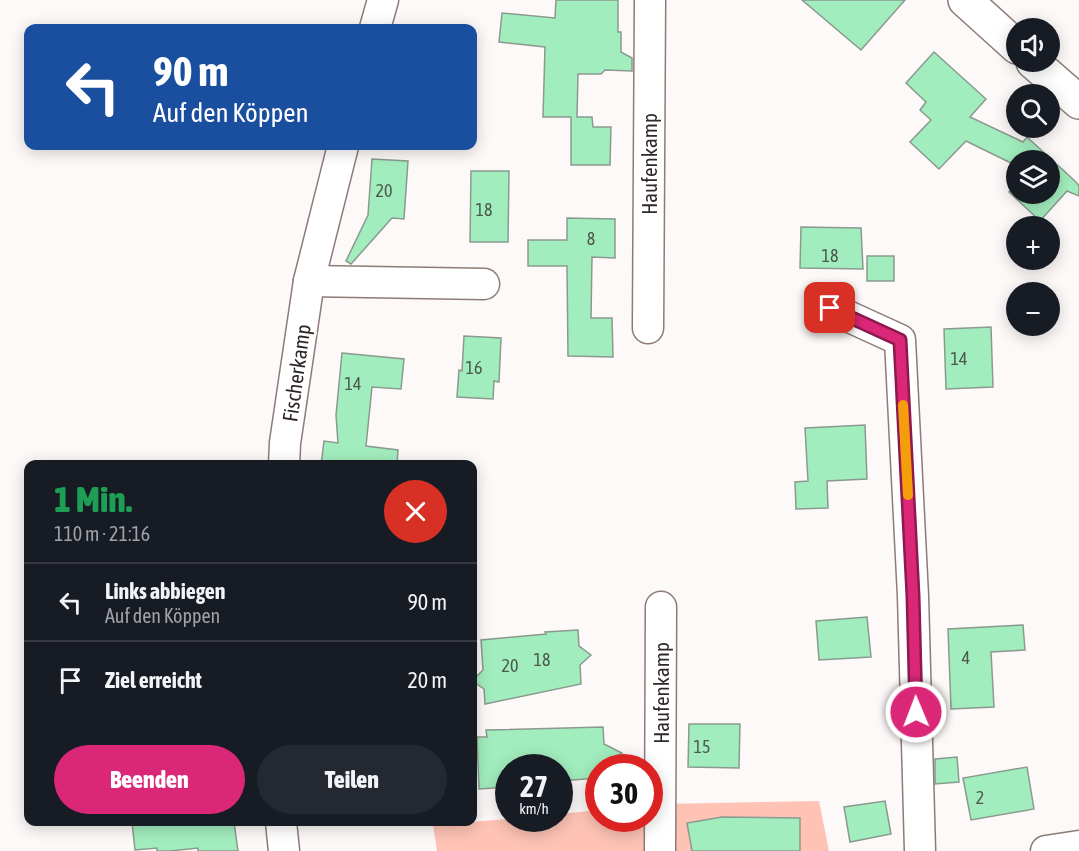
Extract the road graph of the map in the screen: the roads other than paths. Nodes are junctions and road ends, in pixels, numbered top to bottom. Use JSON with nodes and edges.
{"nodes":[{"id":1,"x":383,"y":0,"type":"edge"},
{"id":2,"x":650,"y":0,"type":"edge"},
{"id":3,"x":965,"y":0,"type":"edge"},
{"id":4,"x":376,"y":24,"type":"edge"},
{"id":5,"x":1006,"y":37,"type":"edge"},
{"id":6,"x":1045,"y":72,"type":"edge"},
{"id":7,"x":1079,"y":102,"type":"edge"},
{"id":8,"x":342,"y":150,"type":"edge"},
{"id":9,"x":309,"y":281,"type":"junction"},
{"id":10,"x":484,"y":284,"type":"dead end"},
{"id":11,"x":830,"y":308,"type":"dead end"},
{"id":12,"x":648,"y":328,"type":"dead end"},
{"id":13,"x":284,"y":460,"type":"edge"},
{"id":14,"x":661,"y":607,"type":"dead end"},
{"id":15,"x":281,"y":826,"type":"edge"},
{"id":16,"x":1079,"y":846,"type":"edge"},
{"id":17,"x":284,"y":851,"type":"edge"},
{"id":18,"x":660,"y":851,"type":"edge"},
{"id":19,"x":920,"y":851,"type":"edge"},
{"id":20,"x":1046,"y":851,"type":"edge"}],
"edges":[{"from":1,"to":4,"type":"street"},
{"from":2,"to":12,"type":"street","name":"Haufenkamp"},
{"from":3,"to":5,"type":"street"},
{"from":6,"to":7,"type":"street"},
{"from":8,"to":9,"type":"street","name":"Fischerkamp"},
{"from":9,"to":10,"type":"street"},
{"from":9,"to":13,"type":"street","name":"Fischerkamp"},
{"from":11,"to":19,"type":"street"},
{"from":14,"to":18,"type":"street","name":"Haufenkamp"},
{"from":15,"to":17,"type":"street"},
{"from":16,"to":20,"type":"street"}]}
